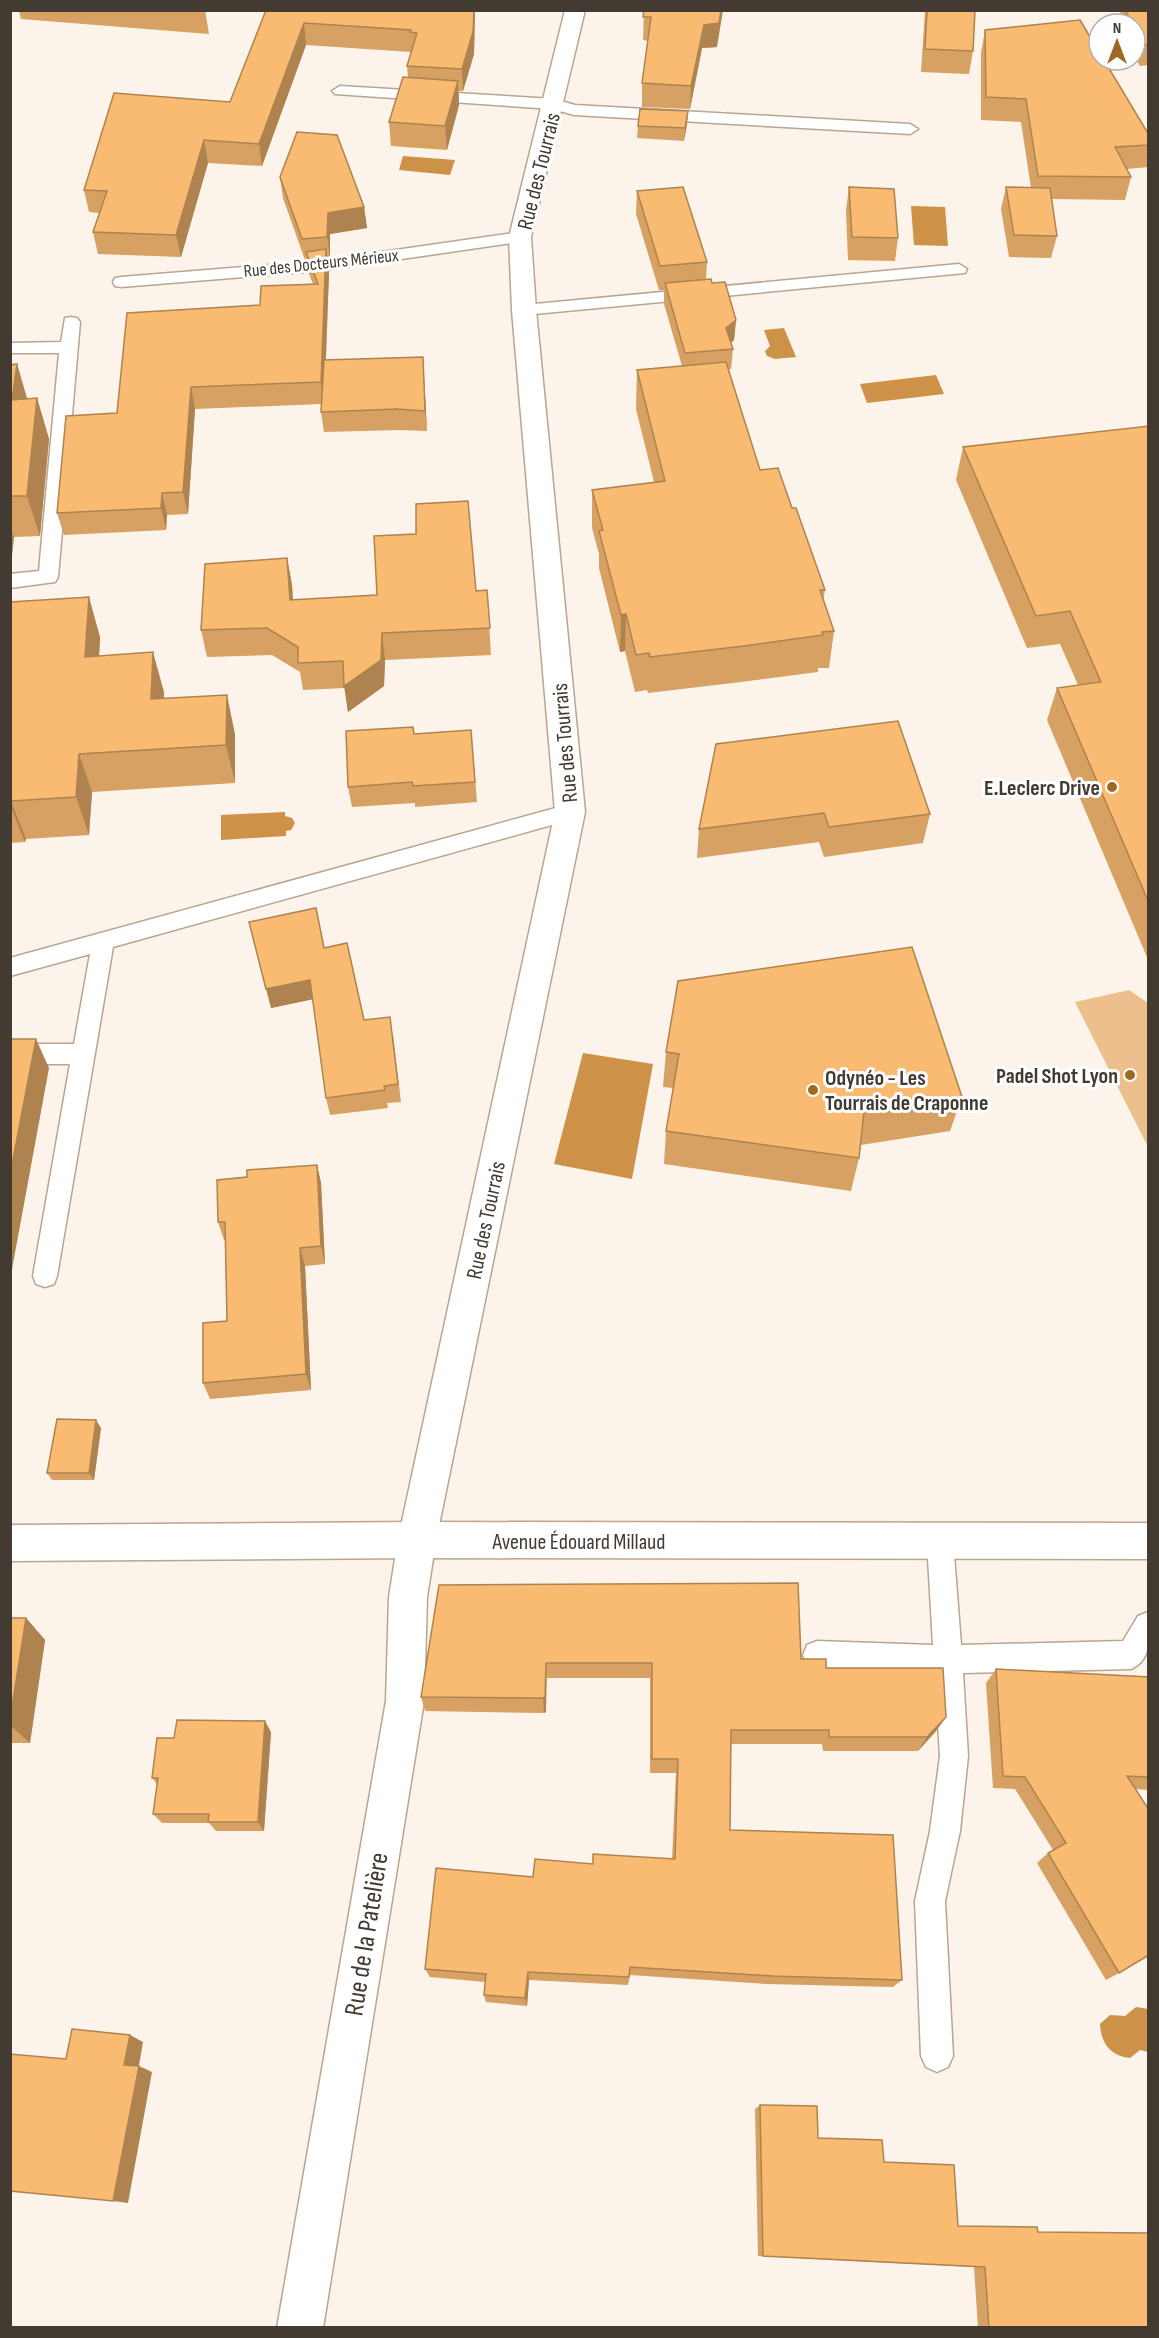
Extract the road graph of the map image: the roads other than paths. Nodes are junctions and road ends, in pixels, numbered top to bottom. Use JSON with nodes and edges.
{"nodes":[{"id":1,"x":575,"y":10,"type":"edge"},
{"id":2,"x":340,"y":91,"type":"dead end"},
{"id":3,"x":554,"y":104,"type":"junction"},
{"id":4,"x":910,"y":129,"type":"dead end"},
{"id":5,"x":520,"y":237,"type":"junction"},
{"id":6,"x":959,"y":269,"type":"dead end"},
{"id":7,"x":121,"y":282,"type":"dead end"},
{"id":8,"x":524,"y":310,"type":"junction"},
{"id":9,"x":71,"y":322,"type":"dead end"},
{"id":10,"x":69,"y":347,"type":"junction"},
{"id":11,"x":10,"y":348,"type":"edge"},
{"id":12,"x":10,"y":581,"type":"edge"},
{"id":13,"x":570,"y":812,"type":"junction"},
{"id":14,"x":103,"y":942,"type":"junction"},
{"id":15,"x":10,"y":967,"type":"edge"},
{"id":16,"x":10,"y":1054,"type":"edge"},
{"id":17,"x":85,"y":1054,"type":"junction"},
{"id":18,"x":45,"y":1276,"type":"dead end"},
{"id":19,"x":417,"y":1540,"type":"junction"},
{"id":20,"x":940,"y":1541,"type":"junction"},
{"id":21,"x":10,"y":1543,"type":"edge"},
{"id":22,"x":1148,"y":1547,"type":"edge"},
{"id":23,"x":1149,"y":1626,"type":"edge"},
{"id":24,"x":818,"y":1654,"type":"dead end"},
{"id":25,"x":947,"y":1659,"type":"junction"},
{"id":26,"x":937,"y":2056,"type":"dead end"},
{"id":27,"x":300,"y":2328,"type":"edge"}],
"edges":[{"from":1,"to":3,"type":"street","name":"Rue des Tourrais"},
{"from":2,"to":3,"type":"lane"},
{"from":3,"to":4,"type":"lane"},
{"from":3,"to":5,"type":"street","name":"Rue des Tourrais"},
{"from":5,"to":7,"type":"lane","name":"Rue des Docteurs Mérieux"},
{"from":5,"to":8,"type":"street","name":"Rue des Tourrais"},
{"from":6,"to":8,"type":"lane"},
{"from":8,"to":13,"type":"street","name":"Rue des Tourrais"},
{"from":9,"to":10,"type":"lane"},
{"from":10,"to":11,"type":"lane"},
{"from":10,"to":12,"type":"lane"},
{"from":13,"to":14,"type":"lane"},
{"from":13,"to":19,"type":"street","name":"Rue des Tourrais"},
{"from":14,"to":15,"type":"lane"},
{"from":14,"to":17,"type":"lane"},
{"from":16,"to":17,"type":"lane"},
{"from":17,"to":18,"type":"lane"},
{"from":19,"to":20,"type":"street","name":"Avenue Édouard Millaud"},
{"from":19,"to":21,"type":"street","name":"Avenue Édouard Millaud"},
{"from":19,"to":27,"type":"street","name":"Rue de la Patelière"},
{"from":20,"to":22,"type":"street","name":"Avenue Édouard Millaud"},
{"from":20,"to":25,"type":"lane"},
{"from":23,"to":25,"type":"lane"},
{"from":24,"to":25,"type":"lane"},
{"from":25,"to":26,"type":"lane"}]}
